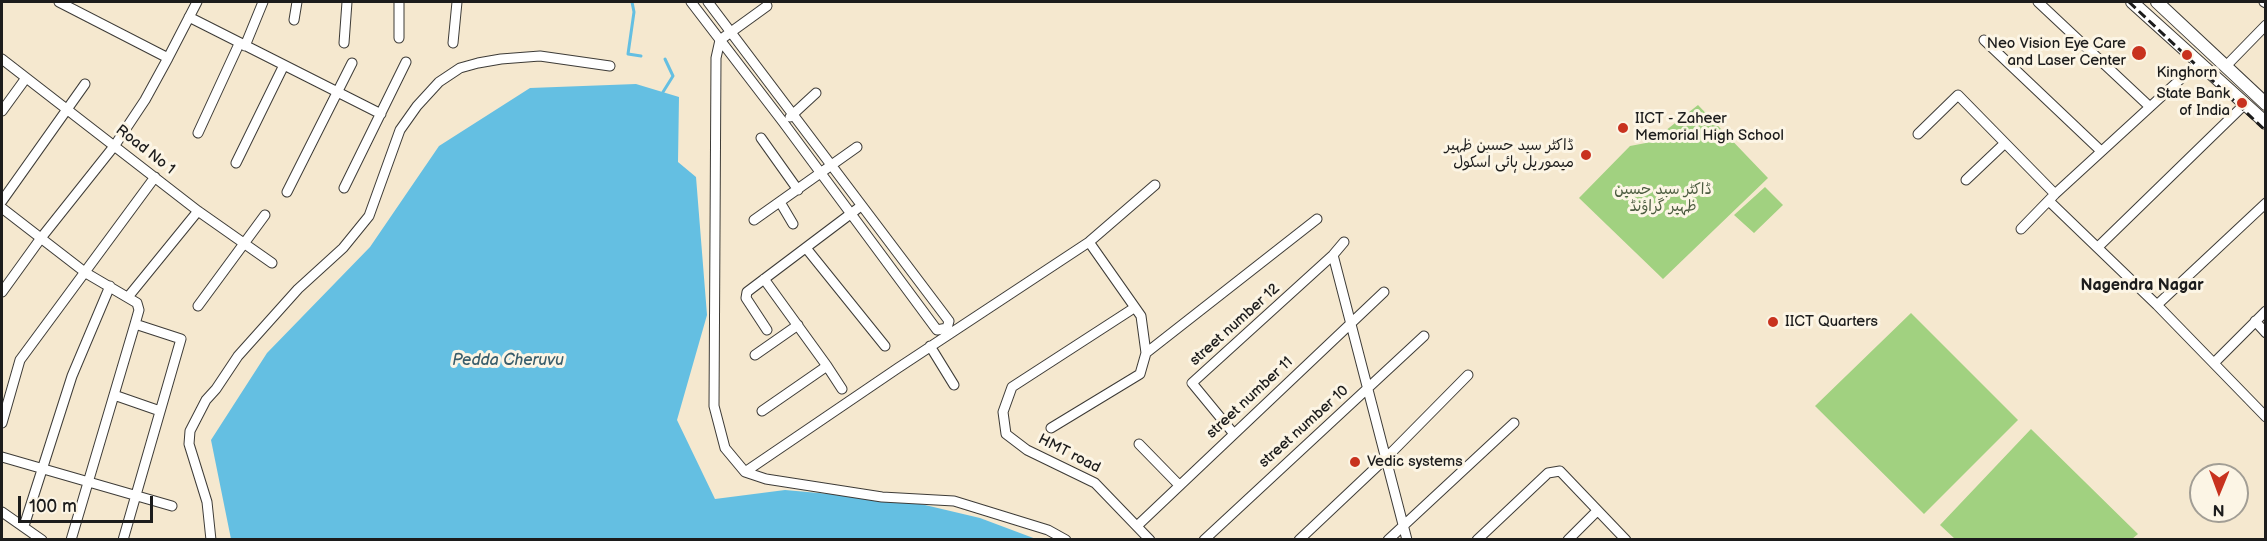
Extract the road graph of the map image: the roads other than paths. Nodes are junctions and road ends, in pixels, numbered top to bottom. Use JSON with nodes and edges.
{"nodes":[{"id":1,"x":58,"y":2,"type":"edge"},
{"id":2,"x":196,"y":2,"type":"edge"},
{"id":3,"x":263,"y":2,"type":"edge"},
{"id":4,"x":297,"y":2,"type":"edge"},
{"id":5,"x":347,"y":2,"type":"edge"},
{"id":6,"x":399,"y":2,"type":"edge"},
{"id":7,"x":457,"y":2,"type":"edge"},
{"id":8,"x":691,"y":2,"type":"edge"},
{"id":9,"x":708,"y":2,"type":"edge"},
{"id":10,"x":2038,"y":2,"type":"edge"},
{"id":11,"x":2132,"y":2,"type":"edge"},
{"id":12,"x":2157,"y":2,"type":"edge"},
{"id":13,"x":767,"y":6,"type":"dead end"},
{"id":14,"x":189,"y":17,"type":"junction"},
{"id":15,"x":294,"y":20,"type":"dead end"},
{"id":16,"x":2265,"y":25,"type":"edge"},
{"id":17,"x":731,"y":32,"type":"junction"},
{"id":18,"x":399,"y":38,"type":"dead end"},
{"id":19,"x":720,"y":40,"type":"junction"},
{"id":20,"x":1984,"y":40,"type":"dead end"},
{"id":21,"x":2200,"y":42,"type":"junction"},
{"id":22,"x":345,"y":43,"type":"dead end"},
{"id":23,"x":453,"y":43,"type":"dead end"},
{"id":24,"x":242,"y":45,"type":"junction"},
{"id":25,"x":168,"y":58,"type":"junction"},
{"id":26,"x":2193,"y":58,"type":"junction"},
{"id":27,"x":2,"y":59,"type":"edge"},
{"id":28,"x":406,"y":62,"type":"dead end"},
{"id":29,"x":352,"y":63,"type":"dead end"},
{"id":30,"x":284,"y":65,"type":"junction"},
{"id":31,"x":610,"y":66,"type":"dead end"},
{"id":32,"x":2226,"y":66,"type":"junction"},
{"id":33,"x":26,"y":78,"type":"junction"},
{"id":34,"x":85,"y":84,"type":"dead end"},
{"id":35,"x":338,"y":92,"type":"junction"},
{"id":36,"x":816,"y":93,"type":"dead end"},
{"id":37,"x":2245,"y":104,"type":"junction"},
{"id":38,"x":2265,"y":104,"type":"edge"},
{"id":39,"x":2150,"y":107,"type":"junction"},
{"id":40,"x":67,"y":108,"type":"junction"},
{"id":41,"x":2,"y":111,"type":"edge"},
{"id":42,"x":794,"y":113,"type":"junction"},
{"id":43,"x":381,"y":114,"type":"junction"},
{"id":44,"x":783,"y":122,"type":"junction"},
{"id":45,"x":2265,"y":123,"type":"edge"},
{"id":46,"x":198,"y":134,"type":"dead end"},
{"id":47,"x":1918,"y":134,"type":"dead end"},
{"id":48,"x":761,"y":138,"type":"dead end"},
{"id":49,"x":2005,"y":143,"type":"junction"},
{"id":50,"x":114,"y":145,"type":"junction"},
{"id":51,"x":857,"y":147,"type":"dead end"},
{"id":52,"x":2101,"y":152,"type":"junction"},
{"id":53,"x":236,"y":163,"type":"dead end"},
{"id":54,"x":832,"y":165,"type":"junction"},
{"id":55,"x":821,"y":173,"type":"junction"},
{"id":56,"x":155,"y":177,"type":"junction"},
{"id":57,"x":1966,"y":180,"type":"dead end"},
{"id":58,"x":1155,"y":185,"type":"dead end"},
{"id":59,"x":344,"y":188,"type":"dead end"},
{"id":60,"x":798,"y":190,"type":"junction"},
{"id":61,"x":287,"y":192,"type":"dead end"},
{"id":62,"x":2052,"y":198,"type":"junction"},
{"id":63,"x":2,"y":201,"type":"edge"},
{"id":64,"x":780,"y":202,"type":"junction"},
{"id":65,"x":2265,"y":203,"type":"edge"},
{"id":66,"x":861,"y":206,"type":"junction"},
{"id":67,"x":2,"y":208,"type":"edge"},
{"id":68,"x":198,"y":211,"type":"junction"},
{"id":69,"x":265,"y":215,"type":"dead end"},
{"id":70,"x":850,"y":215,"type":"junction"},
{"id":71,"x":1317,"y":219,"type":"dead end"},
{"id":72,"x":754,"y":220,"type":"dead end"},
{"id":73,"x":793,"y":224,"type":"dead end"},
{"id":74,"x":2021,"y":229,"type":"dead end"},
{"id":75,"x":40,"y":238,"type":"junction"},
{"id":76,"x":1089,"y":242,"type":"junction"},
{"id":77,"x":1344,"y":242,"type":"dead end"},
{"id":78,"x":242,"y":244,"type":"junction"},
{"id":79,"x":2098,"y":247,"type":"junction"},
{"id":80,"x":806,"y":248,"type":"junction"},
{"id":81,"x":1333,"y":255,"type":"junction"},
{"id":82,"x":272,"y":263,"type":"dead end"},
{"id":83,"x":86,"y":273,"type":"junction"},
{"id":84,"x":764,"y":279,"type":"junction"},
{"id":85,"x":920,"y":284,"type":"junction"},
{"id":86,"x":110,"y":286,"type":"junction"},
{"id":87,"x":2,"y":292,"type":"edge"},
{"id":88,"x":909,"y":292,"type":"junction"},
{"id":89,"x":1384,"y":292,"type":"dead end"},
{"id":90,"x":128,"y":297,"type":"junction"},
{"id":91,"x":2157,"y":305,"type":"junction"},
{"id":92,"x":198,"y":306,"type":"dead end"},
{"id":93,"x":1134,"y":308,"type":"junction"},
{"id":94,"x":2265,"y":311,"type":"edge"},
{"id":95,"x":2255,"y":321,"type":"junction"},
{"id":96,"x":135,"y":324,"type":"junction"},
{"id":97,"x":1352,"y":324,"type":"junction"},
{"id":98,"x":798,"y":325,"type":"junction"},
{"id":99,"x":767,"y":330,"type":"dead end"},
{"id":100,"x":2265,"y":333,"type":"edge"},
{"id":101,"x":1424,"y":336,"type":"dead end"},
{"id":102,"x":885,"y":346,"type":"dead end"},
{"id":103,"x":930,"y":346,"type":"junction"},
{"id":104,"x":1146,"y":353,"type":"junction"},
{"id":105,"x":755,"y":356,"type":"dead end"},
{"id":106,"x":2214,"y":363,"type":"junction"},
{"id":107,"x":827,"y":366,"type":"junction"},
{"id":108,"x":1468,"y":375,"type":"dead end"},
{"id":109,"x":954,"y":385,"type":"dead end"},
{"id":110,"x":842,"y":389,"type":"dead end"},
{"id":111,"x":1368,"y":390,"type":"junction"},
{"id":112,"x":114,"y":395,"type":"junction"},
{"id":113,"x":160,"y":411,"type":"junction"},
{"id":114,"x":762,"y":411,"type":"dead end"},
{"id":115,"x":2265,"y":417,"type":"edge"},
{"id":116,"x":2,"y":423,"type":"edge"},
{"id":117,"x":1514,"y":423,"type":"dead end"},
{"id":118,"x":1051,"y":428,"type":"dead end"},
{"id":119,"x":1234,"y":434,"type":"junction"},
{"id":120,"x":1139,"y":444,"type":"dead end"},
{"id":121,"x":2,"y":457,"type":"edge"},
{"id":122,"x":1387,"y":457,"type":"junction"},
{"id":123,"x":44,"y":468,"type":"junction"},
{"id":124,"x":745,"y":472,"type":"junction"},
{"id":125,"x":87,"y":480,"type":"junction"},
{"id":126,"x":1179,"y":485,"type":"junction"},
{"id":127,"x":136,"y":496,"type":"junction"},
{"id":128,"x":172,"y":506,"type":"dead end"},
{"id":129,"x":1598,"y":511,"type":"junction"},
{"id":130,"x":3,"y":516,"type":"edge"},
{"id":131,"x":1403,"y":525,"type":"junction"},
{"id":132,"x":24,"y":526,"type":"junction"},
{"id":133,"x":1137,"y":526,"type":"junction"},
{"id":134,"x":42,"y":540,"type":"edge"},
{"id":135,"x":71,"y":540,"type":"edge"},
{"id":136,"x":123,"y":540,"type":"edge"},
{"id":137,"x":210,"y":540,"type":"edge"},
{"id":138,"x":1066,"y":540,"type":"edge"},
{"id":139,"x":1149,"y":540,"type":"edge"},
{"id":140,"x":1204,"y":540,"type":"edge"},
{"id":141,"x":1299,"y":540,"type":"edge"},
{"id":142,"x":1388,"y":540,"type":"edge"},
{"id":143,"x":1407,"y":540,"type":"edge"},
{"id":144,"x":1477,"y":540,"type":"edge"},
{"id":145,"x":1568,"y":540,"type":"edge"},
{"id":146,"x":1626,"y":540,"type":"edge"}],
"edges":[{"from":1,"to":25,"type":"street"},
{"from":2,"to":14,"type":"street"},
{"from":3,"to":24,"type":"street"},
{"from":4,"to":15,"type":"street"},
{"from":5,"to":22,"type":"street"},
{"from":6,"to":18,"type":"street"},
{"from":7,"to":23,"type":"street"},
{"from":8,"to":19,"type":"street"},
{"from":9,"to":17,"type":"street"},
{"from":10,"to":39,"type":"street"},
{"from":11,"to":26,"type":"main road"},
{"from":12,"to":21,"type":"main road"},
{"from":13,"to":17,"type":"street"},
{"from":14,"to":24,"type":"street"},
{"from":14,"to":25,"type":"street"},
{"from":16,"to":32,"type":"street"},
{"from":17,"to":19,"type":"street"},
{"from":17,"to":42,"type":"street"},
{"from":19,"to":44,"type":"street"},
{"from":19,"to":124,"type":"street"},
{"from":20,"to":52,"type":"street"},
{"from":21,"to":26,"type":"main road"},
{"from":21,"to":32,"type":"main road"},
{"from":24,"to":30,"type":"street"},
{"from":24,"to":46,"type":"street"},
{"from":25,"to":50,"type":"street"},
{"from":26,"to":37,"type":"main road"},
{"from":26,"to":39,"type":"street"},
{"from":27,"to":33,"type":"street","name":"Road No 1"},
{"from":28,"to":43,"type":"street"},
{"from":29,"to":35,"type":"street"},
{"from":30,"to":35,"type":"street"},
{"from":30,"to":53,"type":"street"},
{"from":31,"to":137,"type":"street"},
{"from":32,"to":38,"type":"main road"},
{"from":33,"to":40,"type":"street","name":"Road No 1"},
{"from":33,"to":41,"type":"street"},
{"from":34,"to":40,"type":"street"},
{"from":35,"to":43,"type":"street"},
{"from":35,"to":61,"type":"street"},
{"from":36,"to":42,"type":"street"},
{"from":37,"to":45,"type":"main road"},
{"from":37,"to":79,"type":"street"},
{"from":39,"to":52,"type":"street"},
{"from":40,"to":50,"type":"street","name":"Road No 1"},
{"from":40,"to":63,"type":"street"},
{"from":42,"to":44,"type":"street"},
{"from":42,"to":54,"type":"street"},
{"from":43,"to":59,"type":"street"},
{"from":44,"to":55,"type":"street"},
{"from":47,"to":49,"type":"street"},
{"from":48,"to":60,"type":"street"},
{"from":49,"to":57,"type":"street"},
{"from":49,"to":62,"type":"street"},
{"from":50,"to":56,"type":"street","name":"Road No 1"},
{"from":50,"to":75,"type":"street"},
{"from":51,"to":54,"type":"street"},
{"from":52,"to":62,"type":"street"},
{"from":54,"to":55,"type":"street"},
{"from":54,"to":66,"type":"street"},
{"from":55,"to":60,"type":"street"},
{"from":55,"to":70,"type":"street"},
{"from":56,"to":68,"type":"street","name":"Road No 1"},
{"from":56,"to":83,"type":"street"},
{"from":58,"to":76,"type":"street"},
{"from":60,"to":64,"type":"street"},
{"from":62,"to":74,"type":"street"},
{"from":62,"to":79,"type":"street"},
{"from":64,"to":72,"type":"street"},
{"from":64,"to":73,"type":"street"},
{"from":65,"to":91,"type":"street"},
{"from":66,"to":70,"type":"street"},
{"from":66,"to":85,"type":"street"},
{"from":67,"to":75,"type":"street"},
{"from":68,"to":78,"type":"street","name":"Road No 1"},
{"from":68,"to":90,"type":"street"},
{"from":69,"to":78,"type":"street"},
{"from":70,"to":80,"type":"street"},
{"from":70,"to":88,"type":"street"},
{"from":71,"to":104,"type":"street","name":"street number 12"},
{"from":75,"to":83,"type":"street"},
{"from":75,"to":87,"type":"street"},
{"from":76,"to":93,"type":"street"},
{"from":76,"to":103,"type":"street"},
{"from":77,"to":81,"type":"street","name":"street number 12"},
{"from":78,"to":82,"type":"street","name":"Road No 1"},
{"from":78,"to":92,"type":"street"},
{"from":79,"to":91,"type":"street"},
{"from":80,"to":84,"type":"street"},
{"from":80,"to":102,"type":"street"},
{"from":81,"to":97,"type":"street"},
{"from":81,"to":119,"type":"street","name":"street number 12"},
{"from":83,"to":86,"type":"street"},
{"from":83,"to":116,"type":"street"},
{"from":84,"to":98,"type":"street"},
{"from":84,"to":99,"type":"street"},
{"from":85,"to":88,"type":"street"},
{"from":85,"to":88,"type":"street"},
{"from":86,"to":90,"type":"street"},
{"from":86,"to":123,"type":"street"},
{"from":89,"to":97,"type":"street","name":"street number 11"},
{"from":90,"to":96,"type":"street"},
{"from":91,"to":106,"type":"street"},
{"from":93,"to":104,"type":"street"},
{"from":93,"to":133,"type":"street","name":"HMT road"},
{"from":94,"to":95,"type":"street"},
{"from":95,"to":100,"type":"street"},
{"from":95,"to":106,"type":"street"},
{"from":96,"to":112,"type":"street"},
{"from":96,"to":113,"type":"street"},
{"from":97,"to":111,"type":"street"},
{"from":97,"to":119,"type":"street","name":"street number 11"},
{"from":98,"to":105,"type":"street"},
{"from":98,"to":107,"type":"street"},
{"from":101,"to":111,"type":"street","name":"street number 10"},
{"from":103,"to":109,"type":"street"},
{"from":103,"to":124,"type":"street"},
{"from":104,"to":118,"type":"street"},
{"from":106,"to":115,"type":"street"},
{"from":107,"to":110,"type":"street"},
{"from":107,"to":114,"type":"street"},
{"from":108,"to":122,"type":"street"},
{"from":111,"to":122,"type":"street"},
{"from":111,"to":140,"type":"street","name":"street number 10"},
{"from":112,"to":113,"type":"street"},
{"from":112,"to":125,"type":"street"},
{"from":113,"to":127,"type":"street"},
{"from":117,"to":131,"type":"street"},
{"from":119,"to":126,"type":"street","name":"street number 11"},
{"from":120,"to":126,"type":"street"},
{"from":121,"to":123,"type":"street"},
{"from":122,"to":131,"type":"street"},
{"from":122,"to":141,"type":"street"},
{"from":123,"to":125,"type":"street"},
{"from":123,"to":132,"type":"street"},
{"from":124,"to":138,"type":"street"},
{"from":125,"to":127,"type":"street"},
{"from":125,"to":135,"type":"street"},
{"from":126,"to":133,"type":"street","name":"street number 11"},
{"from":127,"to":128,"type":"street"},
{"from":127,"to":136,"type":"street"},
{"from":129,"to":144,"type":"street"},
{"from":129,"to":145,"type":"street"},
{"from":129,"to":146,"type":"street"},
{"from":130,"to":132,"type":"street"},
{"from":131,"to":142,"type":"street"},
{"from":131,"to":143,"type":"street"},
{"from":132,"to":134,"type":"street"},
{"from":133,"to":139,"type":"street","name":"HMT road"}]}
